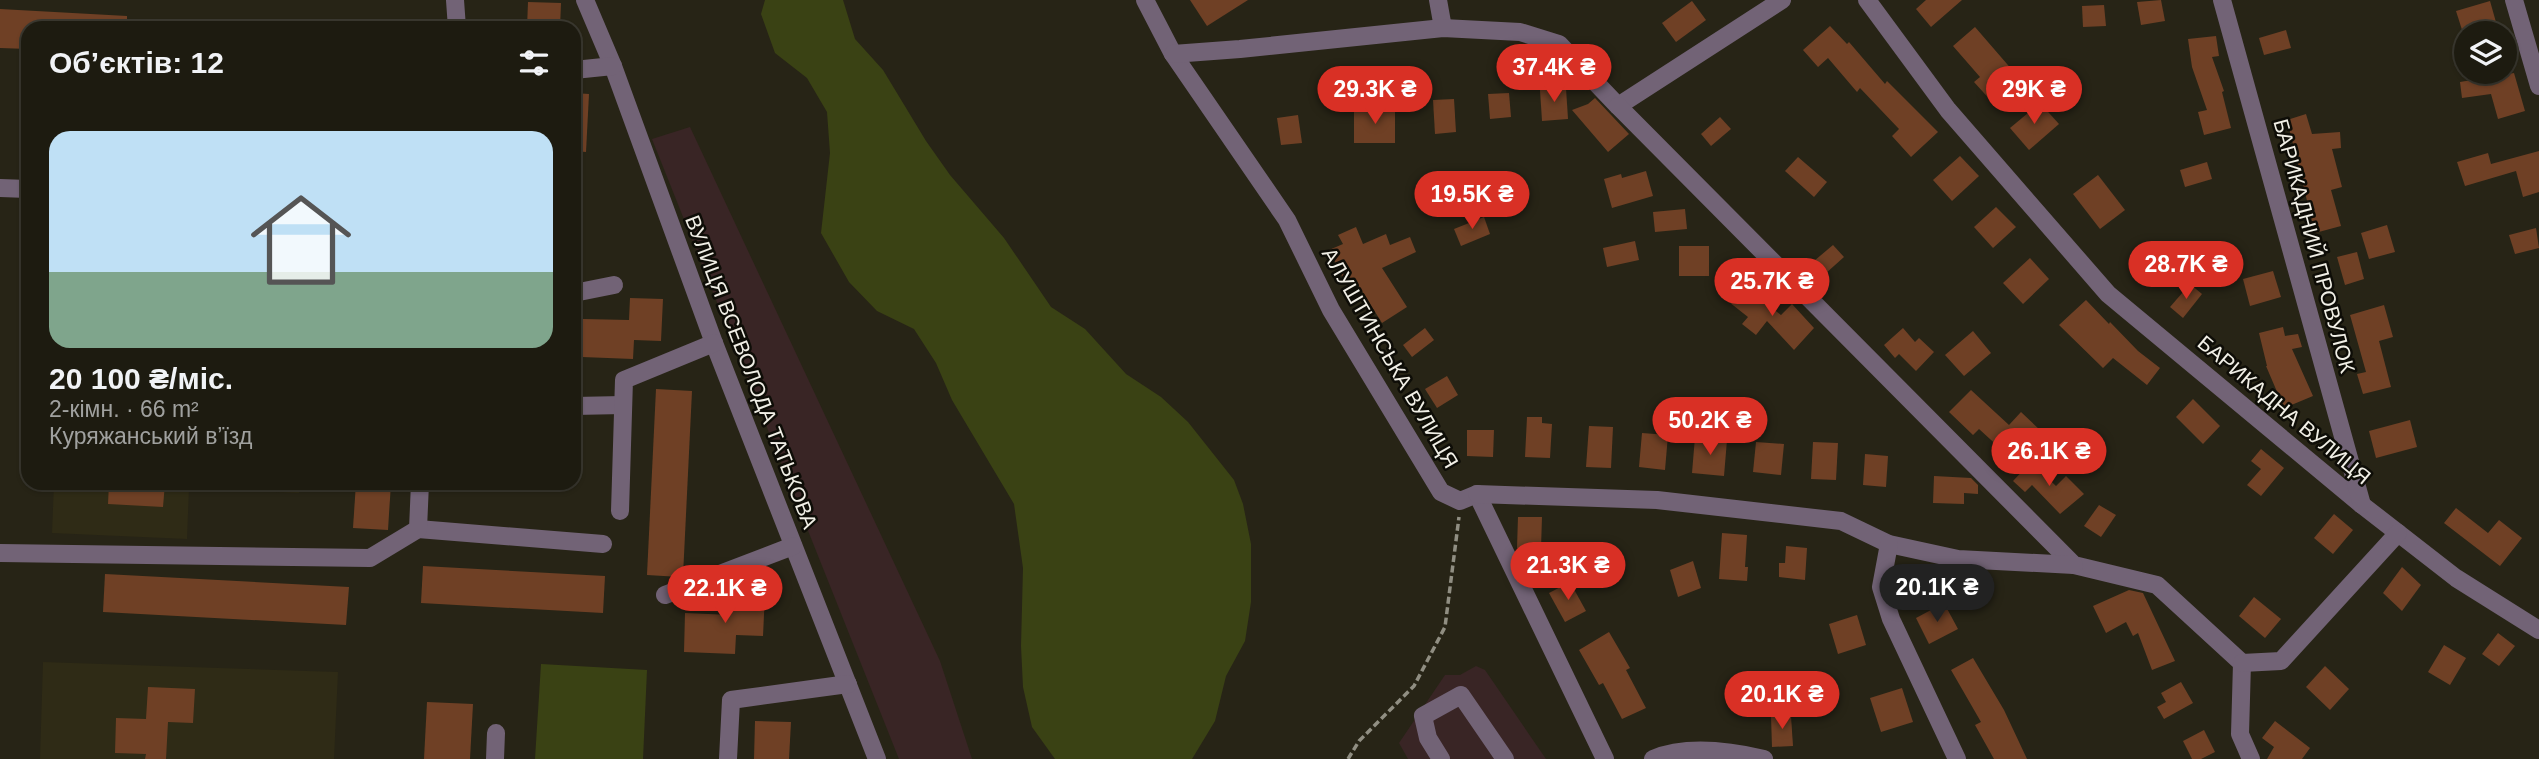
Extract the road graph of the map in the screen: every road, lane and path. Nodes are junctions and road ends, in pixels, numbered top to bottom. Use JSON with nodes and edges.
{"nodes":[{"id":1,"x":455,"y":0,"type":"edge"},
{"id":2,"x":585,"y":0,"type":"edge"},
{"id":3,"x":1145,"y":0,"type":"edge"},
{"id":4,"x":1438,"y":0,"type":"edge"},
{"id":5,"x":1782,"y":0,"type":"edge"},
{"id":6,"x":1867,"y":0,"type":"edge"},
{"id":7,"x":2222,"y":0,"type":"edge"},
{"id":8,"x":2514,"y":0,"type":"edge"},
{"id":9,"x":456,"y":21,"type":"edge"},
{"id":10,"x":1443,"y":28,"type":"junction"},
{"id":11,"x":1173,"y":54,"type":"junction"},
{"id":12,"x":613,"y":66,"type":"junction"},
{"id":13,"x":581,"y":69,"type":"edge"},
{"id":14,"x":2539,"y":86,"type":"edge"},
{"id":15,"x":1618,"y":107,"type":"junction"},
{"id":16,"x":0,"y":188,"type":"edge"},
{"id":17,"x":21,"y":189,"type":"edge"},
{"id":18,"x":614,"y":285,"type":"dead end"},
{"id":19,"x":581,"y":292,"type":"edge"},
{"id":20,"x":714,"y":343,"type":"junction"},
{"id":21,"x":623,"y":405,"type":"junction"},
{"id":22,"x":581,"y":406,"type":"edge"},
{"id":23,"x":420,"y":490,"type":"edge"},
{"id":24,"x":1469,"y":498,"type":"junction"},
{"id":25,"x":2362,"y":505,"type":"junction"},
{"id":26,"x":620,"y":511,"type":"dead end"},
{"id":27,"x":418,"y":529,"type":"junction"},
{"id":28,"x":2398,"y":533,"type":"junction"},
{"id":29,"x":603,"y":544,"type":"dead end"},
{"id":30,"x":1889,"y":544,"type":"junction"},
{"id":31,"x":793,"y":546,"type":"junction"},
{"id":32,"x":0,"y":553,"type":"edge"},
{"id":33,"x":2074,"y":565,"type":"junction"},
{"id":34,"x":664,"y":595,"type":"dead end"},
{"id":35,"x":2539,"y":630,"type":"edge"},
{"id":36,"x":2242,"y":663,"type":"junction"},
{"id":37,"x":848,"y":684,"type":"junction"},
{"id":38,"x":496,"y":733,"type":"dead end"},
{"id":39,"x":495,"y":759,"type":"edge"},
{"id":40,"x":728,"y":759,"type":"edge"},
{"id":41,"x":877,"y":759,"type":"edge"},
{"id":42,"x":1348,"y":759,"type":"edge"},
{"id":43,"x":1441,"y":759,"type":"edge"},
{"id":44,"x":1505,"y":759,"type":"edge"},
{"id":45,"x":1605,"y":759,"type":"edge"},
{"id":46,"x":1653,"y":759,"type":"edge"},
{"id":47,"x":1764,"y":759,"type":"edge"},
{"id":48,"x":1957,"y":759,"type":"edge"},
{"id":49,"x":2251,"y":759,"type":"edge"}],
"edges":[{"from":1,"to":9,"type":"street"},
{"from":2,"to":12,"type":"street","name":"ВУЛИЦЯ ВСЕВОЛОДА ТАТЬКОВА"},
{"from":3,"to":11,"type":"street","name":"АЛУШТИНСЬКА ВУЛИЦЯ"},
{"from":4,"to":10,"type":"street"},
{"from":5,"to":15,"type":"street"},
{"from":6,"to":25,"type":"street","name":"БАРИКАДНА ВУЛИЦЯ"},
{"from":7,"to":25,"type":"street","name":"БАРИКАДНИЙ ПРОВУЛОК"},
{"from":8,"to":14,"type":"street"},
{"from":10,"to":11,"type":"street"},
{"from":10,"to":15,"type":"street"},
{"from":11,"to":24,"type":"street","name":"АЛУШТИНСЬКА ВУЛИЦЯ"},
{"from":12,"to":13,"type":"street"},
{"from":12,"to":20,"type":"street","name":"ВУЛИЦЯ ВСЕВОЛОДА ТАТЬКОВА"},
{"from":15,"to":33,"type":"street"},
{"from":16,"to":17,"type":"street"},
{"from":18,"to":19,"type":"street"},
{"from":20,"to":21,"type":"street"},
{"from":20,"to":31,"type":"street","name":"ВУЛИЦЯ ВСЕВОЛОДА ТАТЬКОВА"},
{"from":21,"to":22,"type":"street"},
{"from":21,"to":26,"type":"street"},
{"from":23,"to":27,"type":"street"},
{"from":24,"to":30,"type":"street"},
{"from":24,"to":42,"type":"path"},
{"from":24,"to":45,"type":"street","name":"АЛУШТИНСЬКА ВУЛИЦЯ"},
{"from":25,"to":28,"type":"street","name":"БАРИКАДНА ВУЛИЦЯ"},
{"from":27,"to":29,"type":"street"},
{"from":27,"to":32,"type":"street"},
{"from":28,"to":35,"type":"street","name":"БАРИКАДНА ВУЛИЦЯ"},
{"from":28,"to":36,"type":"street"},
{"from":30,"to":33,"type":"street"},
{"from":30,"to":48,"type":"street"},
{"from":31,"to":34,"type":"street"},
{"from":31,"to":37,"type":"street","name":"ВУЛИЦЯ ВСЕВОЛОДА ТАТЬКОВА"},
{"from":33,"to":36,"type":"street"},
{"from":36,"to":49,"type":"street"},
{"from":37,"to":40,"type":"street"},
{"from":37,"to":41,"type":"street","name":"ВУЛИЦЯ ВСЕВОЛОДА ТАТЬКОВА"},
{"from":38,"to":39,"type":"street"},
{"from":43,"to":44,"type":"street"},
{"from":46,"to":47,"type":"street"}]}
